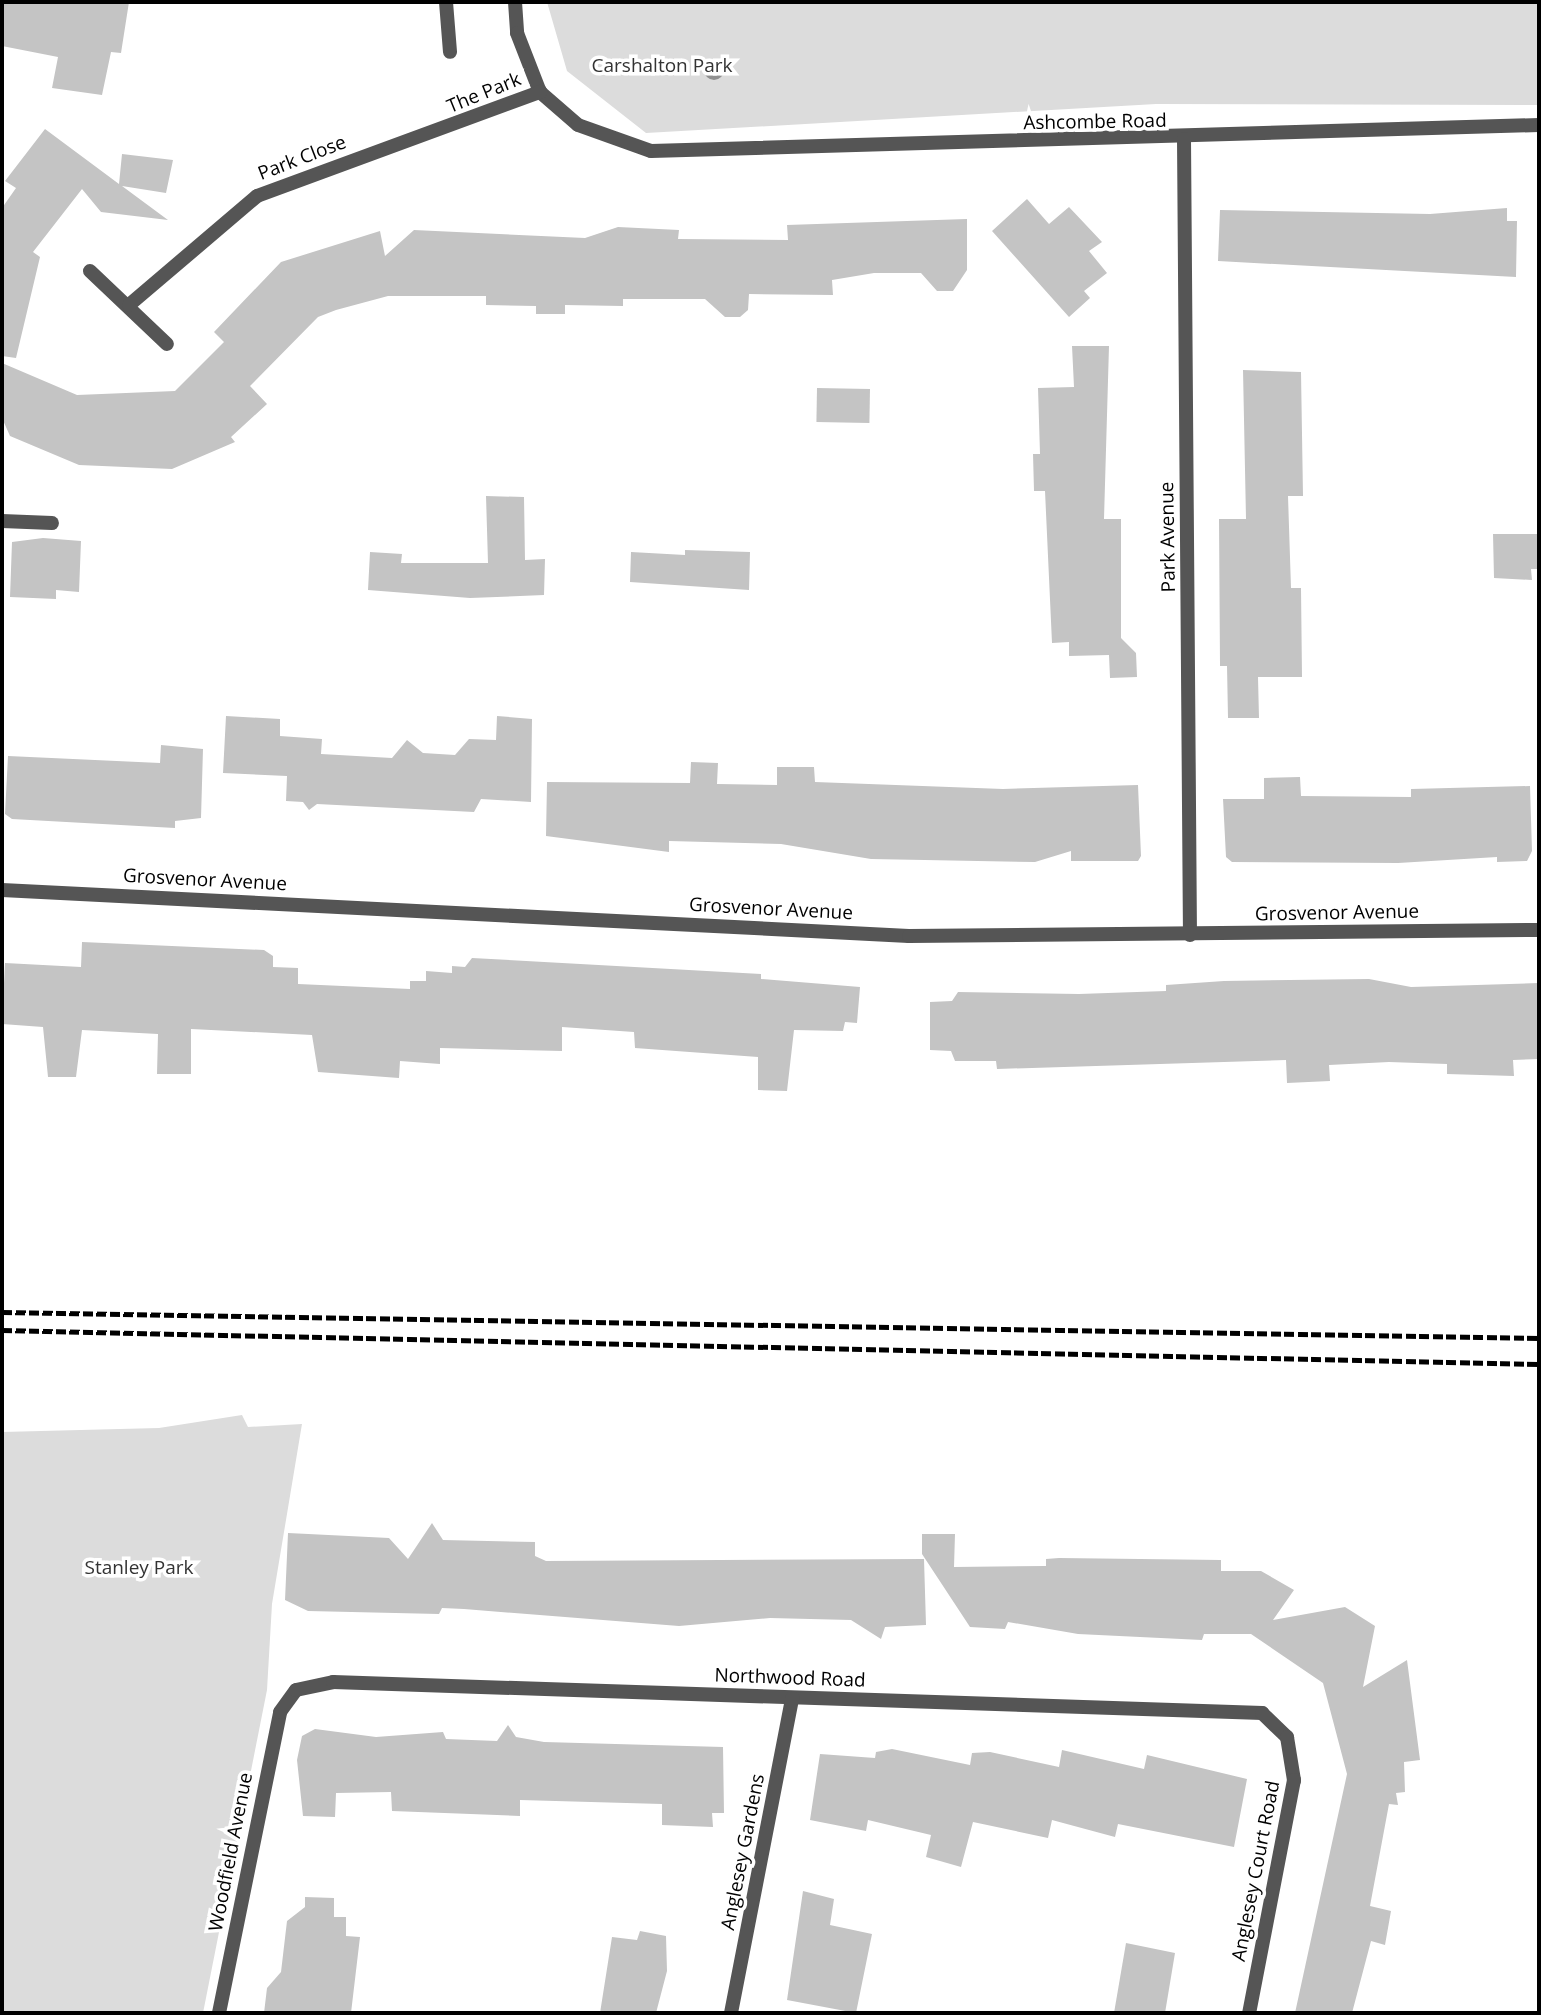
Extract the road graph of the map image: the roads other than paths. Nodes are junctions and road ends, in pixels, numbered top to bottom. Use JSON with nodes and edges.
{"nodes":[{"id":1,"x":446,"y":2,"type":"edge"},
{"id":2,"x":514,"y":2,"type":"edge"},
{"id":3,"x":450,"y":52,"type":"dead end"},
{"id":4,"x":540,"y":92,"type":"junction"},
{"id":5,"x":1539,"y":125,"type":"edge"},
{"id":6,"x":442,"y":131,"type":"joint"},
{"id":7,"x":1184,"y":139,"type":"junction"},
{"id":8,"x":651,"y":151,"type":"joint"},
{"id":9,"x":90,"y":271,"type":"dead end"},
{"id":10,"x":129,"y":305,"type":"junction"},
{"id":11,"x":167,"y":344,"type":"dead end"},
{"id":12,"x":2,"y":521,"type":"edge"},
{"id":13,"x":52,"y":523,"type":"dead end"},
{"id":14,"x":2,"y":890,"type":"edge"},
{"id":15,"x":1539,"y":930,"type":"edge"},
{"id":16,"x":1190,"y":935,"type":"junction"},
{"id":17,"x":792,"y":1698,"type":"junction"},
{"id":18,"x":285,"y":1699,"type":"joint"},
{"id":19,"x":1287,"y":1737,"type":"joint"},
{"id":20,"x":219,"y":2013,"type":"edge"},
{"id":21,"x":731,"y":2013,"type":"edge"},
{"id":22,"x":1249,"y":2013,"type":"edge"}],
"edges":[{"from":1,"to":3,"type":"street"},
{"from":2,"to":4,"type":"street","name":"The Park"},
{"from":4,"to":6,"type":"street","name":"The Park"},
{"from":4,"to":8,"type":"street","name":"The Park"},
{"from":5,"to":7,"type":"street","name":"Ashcombe Road"},
{"from":6,"to":10,"type":"street","name":"Park Close"},
{"from":7,"to":8,"type":"street","name":"Ashcombe Road"},
{"from":7,"to":16,"type":"street","name":"Park Avenue"},
{"from":9,"to":10,"type":"street"},
{"from":10,"to":11,"type":"street"},
{"from":12,"to":13,"type":"street"},
{"from":14,"to":16,"type":"street","name":"Grosvenor Avenue"},
{"from":15,"to":16,"type":"street","name":"Grosvenor Avenue"},
{"from":17,"to":18,"type":"street","name":"Northwood Road"},
{"from":17,"to":19,"type":"street","name":"Northwood Road"},
{"from":17,"to":21,"type":"street","name":"Anglesey Gardens"},
{"from":18,"to":20,"type":"street","name":"Woodfield Avenue"},
{"from":19,"to":22,"type":"street","name":"Anglesey Court Road"}]}
